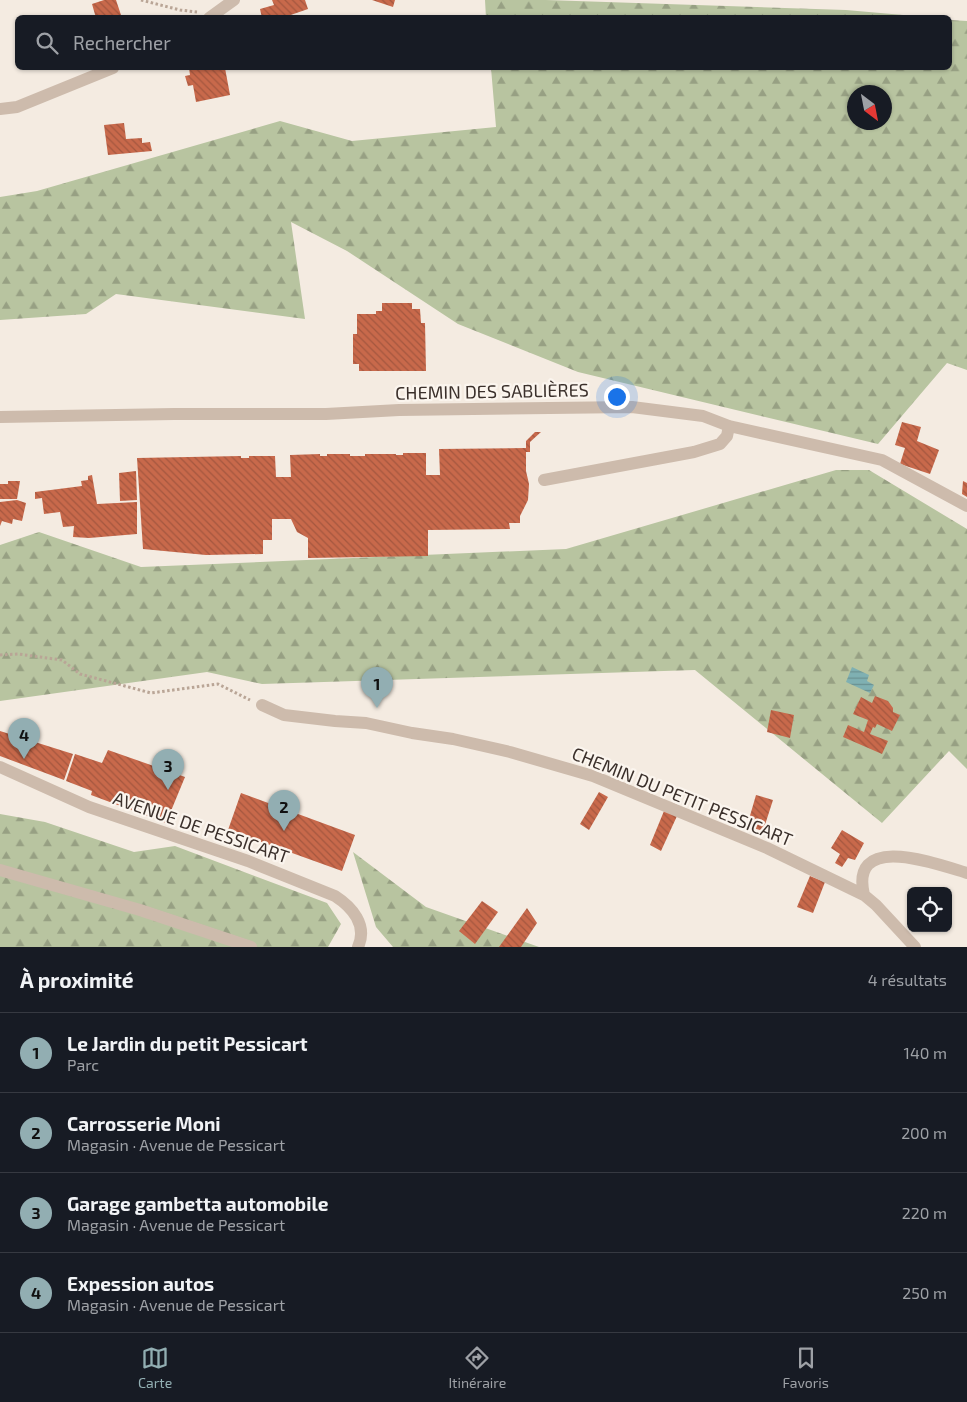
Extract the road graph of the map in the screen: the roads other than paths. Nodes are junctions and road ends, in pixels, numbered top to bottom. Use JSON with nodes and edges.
{"nodes":[{"id":1,"x":234,"y":0,"type":"edge"},
{"id":2,"x":207,"y":13,"type":"edge"},
{"id":3,"x":108,"y":70,"type":"edge"},
{"id":4,"x":0,"y":109,"type":"edge"},
{"id":5,"x":0,"y":417,"type":"edge"},
{"id":6,"x":729,"y":426,"type":"junction"},
{"id":7,"x":544,"y":480,"type":"dead end"},
{"id":8,"x":967,"y":506,"type":"edge"},
{"id":9,"x":262,"y":705,"type":"road end"},
{"id":10,"x":0,"y":767,"type":"edge"},
{"id":11,"x":0,"y":870,"type":"edge"},
{"id":12,"x":967,"y":873,"type":"edge"},
{"id":13,"x":864,"y":895,"type":"junction"},
{"id":14,"x":252,"y":947,"type":"edge"},
{"id":15,"x":358,"y":947,"type":"edge"},
{"id":16,"x":915,"y":947,"type":"edge"}],
"edges":[{"from":1,"to":2,"type":"street"},
{"from":3,"to":4,"type":"street"},
{"from":5,"to":6,"type":"street","name":"CHEMIN DES SABLIÈRES"},
{"from":6,"to":7,"type":"street"},
{"from":6,"to":8,"type":"street","name":"CHEMIN DES SABLIÈRES"},
{"from":9,"to":13,"type":"street","name":"CHEMIN DU PETIT PESSICART"},
{"from":10,"to":15,"type":"street","name":"AVENUE DE PESSICART"},
{"from":11,"to":14,"type":"street"},
{"from":12,"to":13,"type":"street"},
{"from":13,"to":16,"type":"street","name":"CHEMIN DU PETIT PESSICART"}]}
